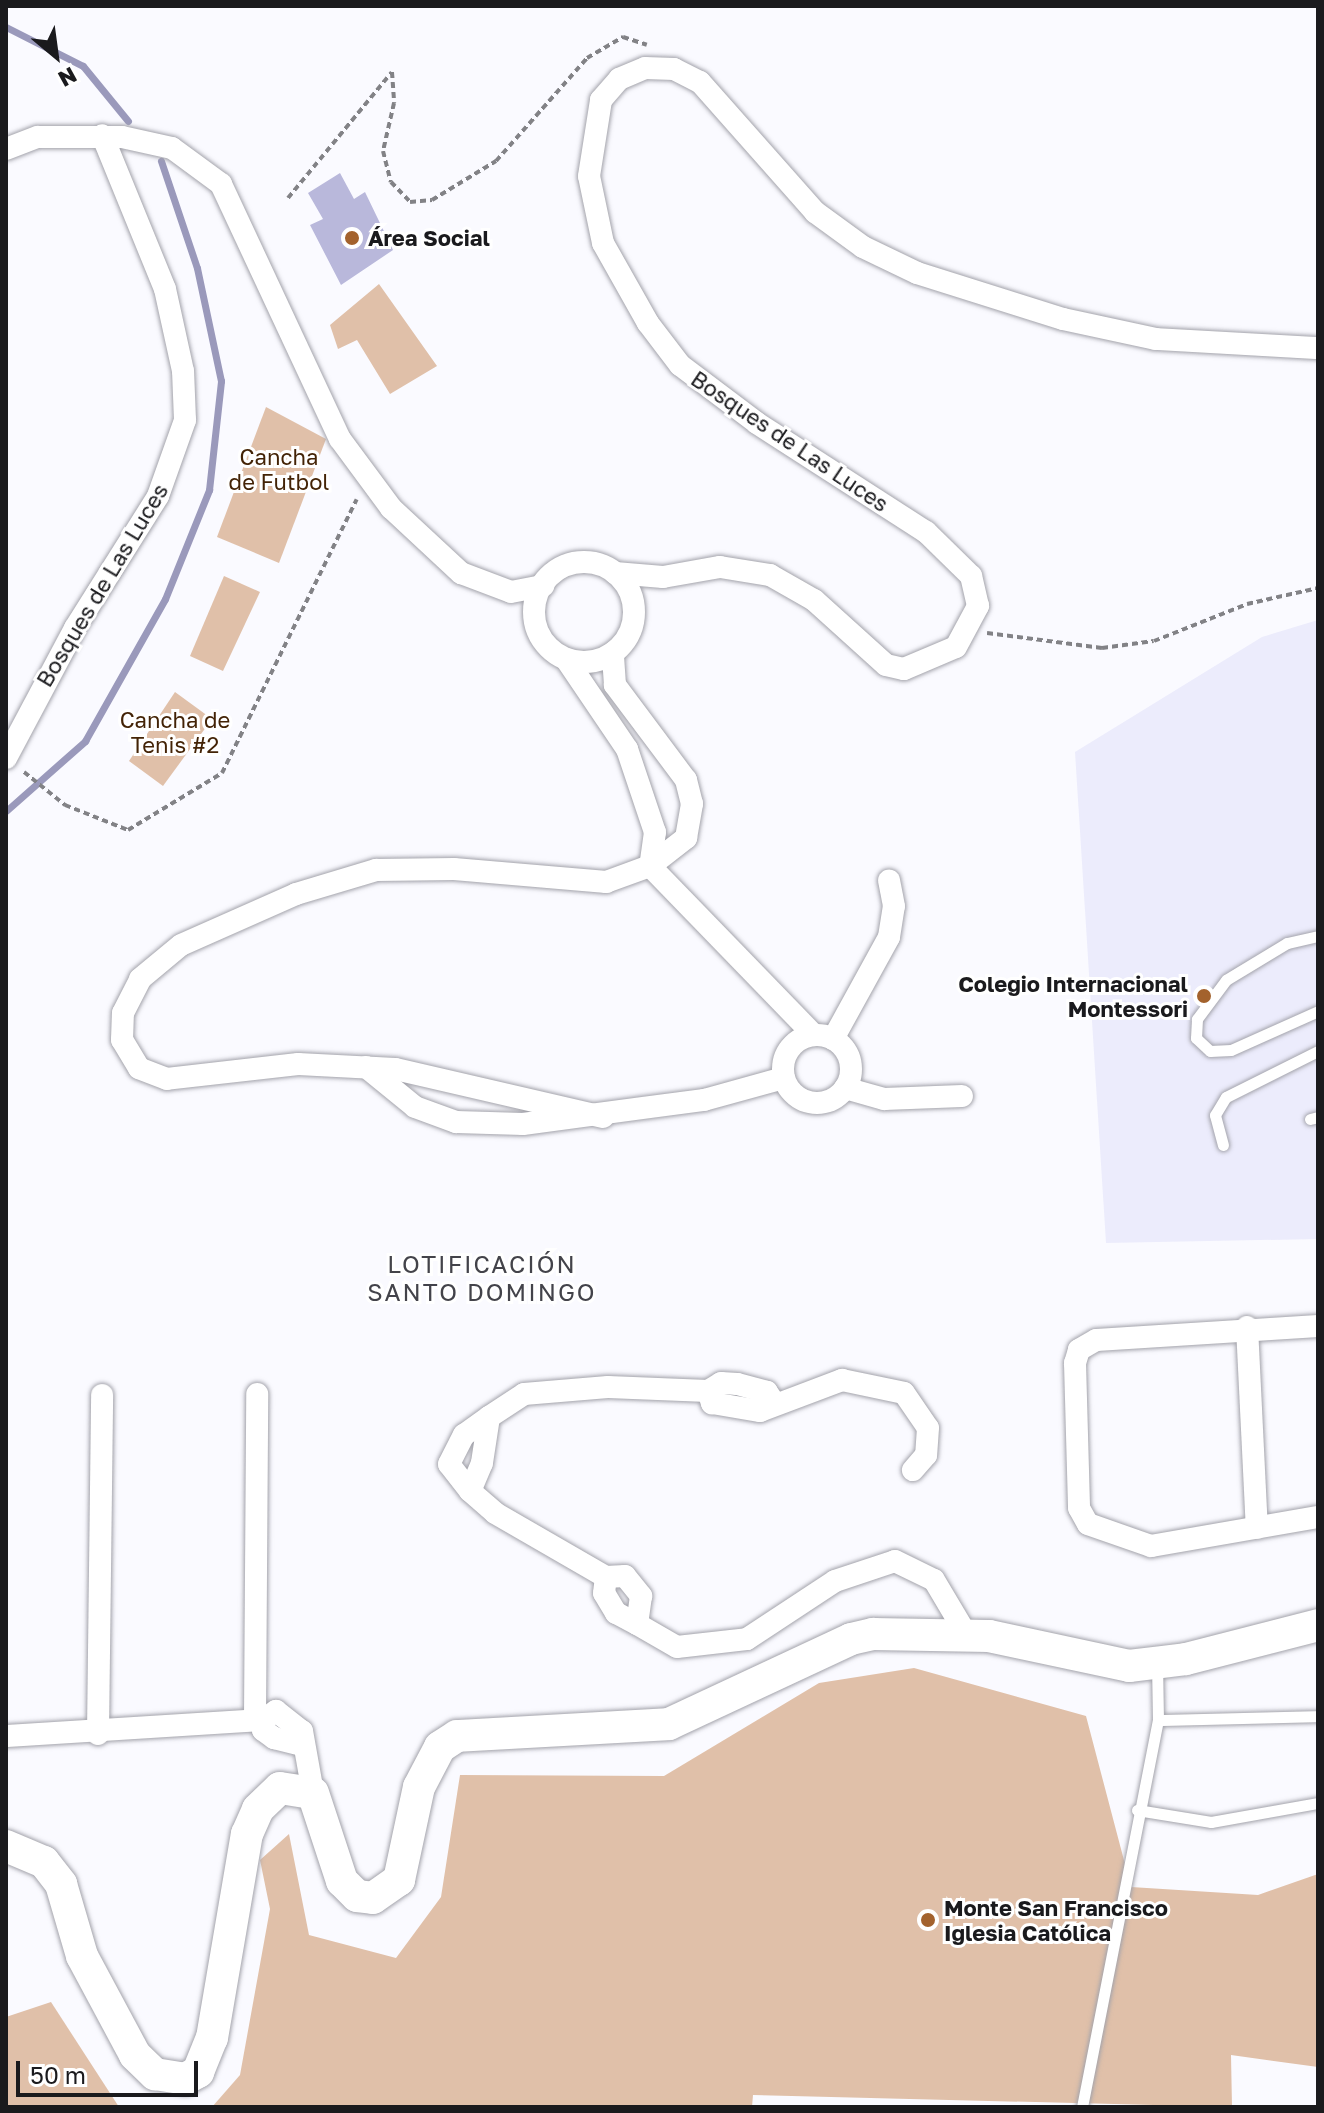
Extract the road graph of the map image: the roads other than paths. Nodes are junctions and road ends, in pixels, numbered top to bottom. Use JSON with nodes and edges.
{"nodes":[{"id":1,"x":102,"y":135,"type":"junction"},
{"id":2,"x":6,"y":149,"type":"edge"},
{"id":3,"x":1318,"y":348,"type":"edge"},
{"id":4,"x":615,"y":573,"type":"junction"},
{"id":5,"x":679,"y":573,"type":"junction"},
{"id":6,"x":543,"y":586,"type":"junction"},
{"id":7,"x":501,"y":591,"type":"junction"},
{"id":8,"x":633,"y":618,"type":"junction"},
{"id":9,"x":535,"y":624,"type":"junction"},
{"id":10,"x":613,"y":653,"type":"junction"},
{"id":11,"x":566,"y":659,"type":"junction"},
{"id":12,"x":12,"y":763,"type":"edge"},
{"id":13,"x":650,"y":866,"type":"junction"},
{"id":14,"x":889,"y":880,"type":"dead end"},
{"id":15,"x":1318,"y":936,"type":"edge"},
{"id":16,"x":1318,"y":1011,"type":"edge"},
{"id":17,"x":823,"y":1037,"type":"junction"},
{"id":18,"x":1318,"y":1051,"type":"edge"},
{"id":19,"x":366,"y":1067,"type":"junction"},
{"id":20,"x":784,"y":1078,"type":"junction"},
{"id":21,"x":845,"y":1088,"type":"junction"},
{"id":22,"x":962,"y":1096,"type":"dead end"},
{"id":23,"x":603,"y":1117,"type":"junction"},
{"id":24,"x":1223,"y":1145,"type":"dead end"},
{"id":25,"x":1318,"y":1326,"type":"edge"},
{"id":26,"x":1247,"y":1327,"type":"junction"},
{"id":27,"x":257,"y":1394,"type":"dead end"},
{"id":28,"x":102,"y":1395,"type":"dead end"},
{"id":29,"x":489,"y":1417,"type":"junction"},
{"id":30,"x":913,"y":1470,"type":"dead end"},
{"id":31,"x":470,"y":1491,"type":"junction"},
{"id":32,"x":1318,"y":1517,"type":"edge"},
{"id":33,"x":1257,"y":1528,"type":"junction"},
{"id":34,"x":606,"y":1577,"type":"junction"},
{"id":35,"x":637,"y":1624,"type":"junction"},
{"id":36,"x":1318,"y":1625,"type":"edge"},
{"id":37,"x":966,"y":1634,"type":"junction"},
{"id":38,"x":1157,"y":1664,"type":"junction"},
{"id":39,"x":1318,"y":1716,"type":"edge"},
{"id":40,"x":259,"y":1718,"type":"junction"},
{"id":41,"x":1158,"y":1720,"type":"junction"},
{"id":42,"x":98,"y":1734,"type":"junction"},
{"id":43,"x":6,"y":1736,"type":"edge"},
{"id":44,"x":313,"y":1793,"type":"junction"},
{"id":45,"x":1318,"y":1803,"type":"edge"},
{"id":46,"x":1137,"y":1810,"type":"junction"},
{"id":47,"x":6,"y":1846,"type":"edge"},
{"id":48,"x":1082,"y":2107,"type":"edge"}],
"edges":[{"from":1,"to":2,"type":"street"},
{"from":1,"to":7,"type":"street"},
{"from":1,"to":12,"type":"street","name":"Bosques de Las Luces"},
{"from":3,"to":5,"type":"street","name":"Bosques de Las Luces"},
{"from":4,"to":5,"type":"street"},
{"from":4,"to":6,"type":"street"},
{"from":4,"to":8,"type":"street"},
{"from":5,"to":8,"type":"street"},
{"from":6,"to":7,"type":"street"},
{"from":6,"to":9,"type":"street"},
{"from":7,"to":9,"type":"street"},
{"from":8,"to":10,"type":"street"},
{"from":9,"to":11,"type":"street"},
{"from":10,"to":11,"type":"street"},
{"from":10,"to":13,"type":"street"},
{"from":11,"to":13,"type":"street"},
{"from":13,"to":17,"type":"street"},
{"from":13,"to":19,"type":"street"},
{"from":14,"to":17,"type":"street"},
{"from":15,"to":16,"type":"lane"},
{"from":17,"to":20,"type":"street"},
{"from":17,"to":21,"type":"street"},
{"from":18,"to":24,"type":"lane"},
{"from":19,"to":23,"type":"street"},
{"from":19,"to":23,"type":"street"},
{"from":20,"to":21,"type":"street"},
{"from":20,"to":23,"type":"street"},
{"from":21,"to":22,"type":"street"},
{"from":25,"to":26,"type":"street"},
{"from":26,"to":33,"type":"street"},
{"from":26,"to":33,"type":"street"},
{"from":27,"to":40,"type":"street"},
{"from":28,"to":42,"type":"street"},
{"from":29,"to":30,"type":"street"},
{"from":29,"to":31,"type":"street"},
{"from":29,"to":31,"type":"street"},
{"from":31,"to":34,"type":"street"},
{"from":32,"to":33,"type":"street"},
{"from":34,"to":35,"type":"street"},
{"from":34,"to":35,"type":"street"},
{"from":35,"to":37,"type":"street"},
{"from":36,"to":38,"type":"main road"},
{"from":37,"to":38,"type":"main road"},
{"from":37,"to":44,"type":"main road"},
{"from":38,"to":41,"type":"lane"},
{"from":39,"to":41,"type":"lane"},
{"from":40,"to":42,"type":"street"},
{"from":40,"to":44,"type":"street"},
{"from":41,"to":46,"type":"lane"},
{"from":42,"to":43,"type":"street"},
{"from":44,"to":47,"type":"main road"},
{"from":45,"to":46,"type":"lane"},
{"from":46,"to":48,"type":"lane"}]}
